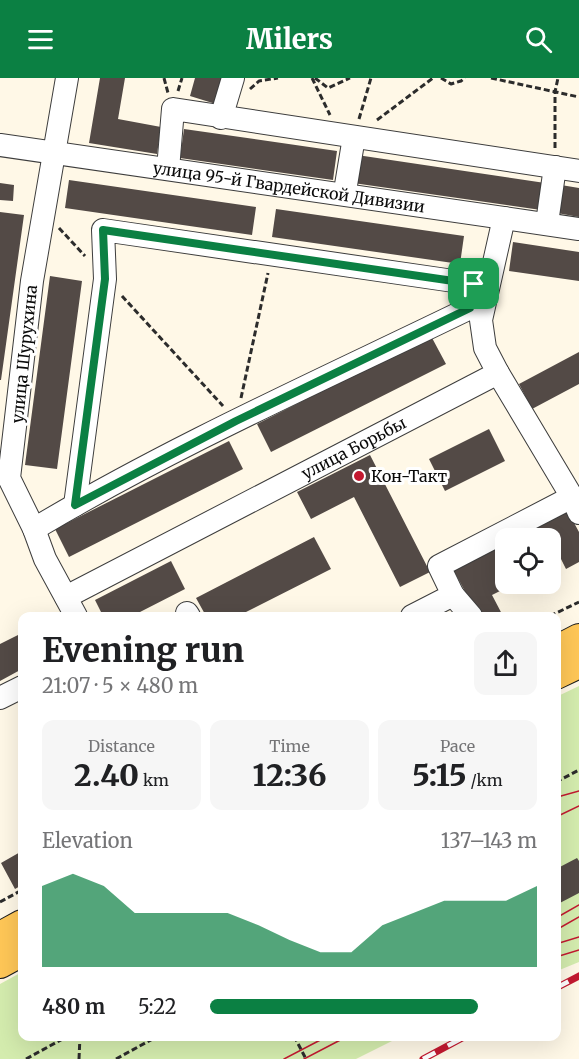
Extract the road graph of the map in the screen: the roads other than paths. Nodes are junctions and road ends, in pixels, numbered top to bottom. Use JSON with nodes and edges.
{"nodes":[{"id":1,"x":67,"y":78,"type":"edge"},
{"id":2,"x":233,"y":78,"type":"edge"},
{"id":3,"x":221,"y":118,"type":"junction"},
{"id":4,"x":347,"y":136,"type":"junction"},
{"id":5,"x":0,"y":145,"type":"edge"},
{"id":6,"x":54,"y":152,"type":"junction"},
{"id":7,"x":555,"y":167,"type":"junction"},
{"id":8,"x":168,"y":169,"type":"junction"},
{"id":9,"x":579,"y":171,"type":"edge"},
{"id":10,"x":346,"y":185,"type":"dead end"},
{"id":11,"x":548,"y":216,"type":"dead end"},
{"id":12,"x":504,"y":218,"type":"junction"},
{"id":13,"x":579,"y":229,"type":"edge"},
{"id":14,"x":481,"y":284,"type":"junction"},
{"id":15,"x":498,"y":373,"type":"junction"},
{"id":16,"x":75,"y":505,"type":"junction"},
{"id":17,"x":575,"y":505,"type":"edge"},
{"id":18,"x":34,"y":530,"type":"junction"},
{"id":19,"x":453,"y":595,"type":"junction"},
{"id":20,"x":71,"y":607,"type":"edge"},
{"id":21,"x":420,"y":612,"type":"edge"},
{"id":22,"x":468,"y":612,"type":"edge"},
{"id":23,"x":579,"y":638,"type":"edge"},
{"id":24,"x":561,"y":647,"type":"edge"},
{"id":25,"x":579,"y":663,"type":"edge"},
{"id":26,"x":561,"y":672,"type":"edge"},
{"id":27,"x":18,"y":689,"type":"edge"},
{"id":28,"x":0,"y":698,"type":"edge"},
{"id":29,"x":18,"y":926,"type":"edge"},
{"id":30,"x":0,"y":936,"type":"edge"},
{"id":31,"x":18,"y":954,"type":"edge"},
{"id":32,"x":0,"y":964,"type":"edge"}],
"edges":[{"from":1,"to":6,"type":"street","name":"улица Шурухина"},
{"from":2,"to":3,"type":"street"},
{"from":3,"to":4,"type":"street"},
{"from":3,"to":8,"type":"street"},
{"from":4,"to":7,"type":"street"},
{"from":4,"to":10,"type":"street"},
{"from":5,"to":6,"type":"street","name":"улица 95-й Гвардейской Дивизии"},
{"from":6,"to":8,"type":"street","name":"улица 95-й Гвардейской Дивизии"},
{"from":6,"to":18,"type":"street","name":"улица Шурухина"},
{"from":7,"to":9,"type":"street"},
{"from":7,"to":11,"type":"street"},
{"from":8,"to":12,"type":"street","name":"улица 95-й Гвардейской Дивизии"},
{"from":12,"to":13,"type":"street","name":"улица 95-й Гвардейской Дивизии"},
{"from":12,"to":14,"type":"street"},
{"from":14,"to":15,"type":"street"},
{"from":14,"to":16,"type":"street"},
{"from":14,"to":16,"type":"street"},
{"from":15,"to":17,"type":"street"},
{"from":15,"to":20,"type":"street","name":"улица Борьбы"},
{"from":16,"to":18,"type":"street"},
{"from":17,"to":19,"type":"street"},
{"from":18,"to":20,"type":"street","name":"улица Шурухина"},
{"from":19,"to":21,"type":"street"},
{"from":19,"to":22,"type":"street"},
{"from":23,"to":24,"type":"main road"},
{"from":25,"to":26,"type":"main road"},
{"from":27,"to":28,"type":"street"},
{"from":29,"to":30,"type":"main road"},
{"from":31,"to":32,"type":"main road"}]}
